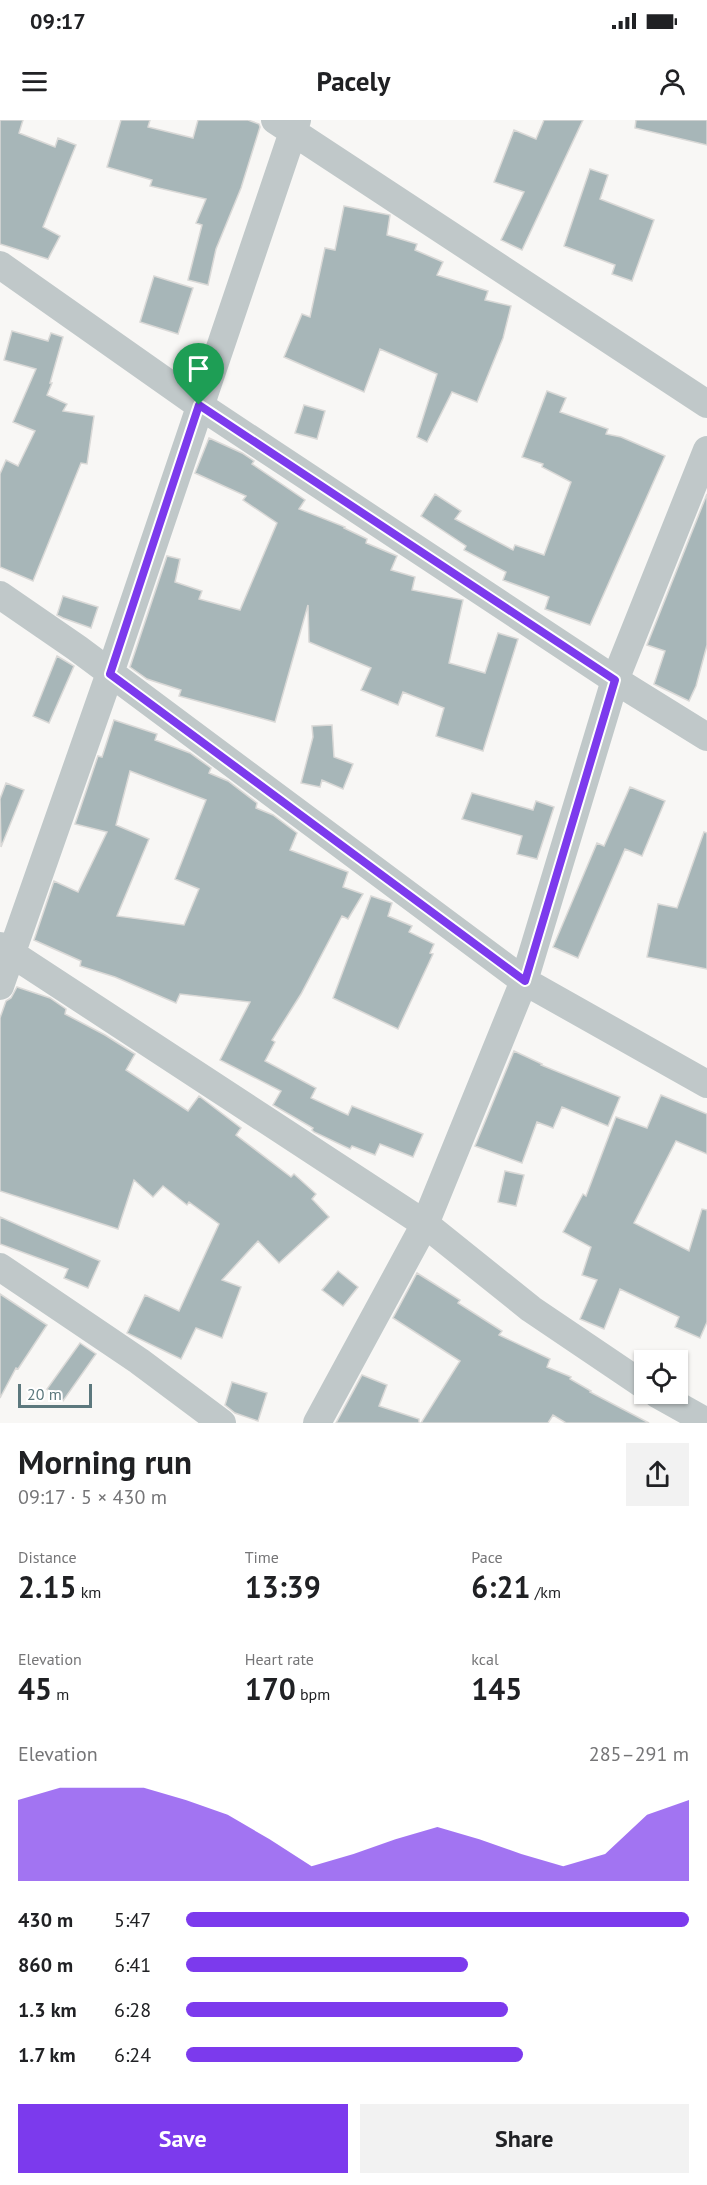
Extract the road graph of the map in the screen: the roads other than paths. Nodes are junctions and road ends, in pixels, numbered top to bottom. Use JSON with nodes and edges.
{"nodes":[{"id":1,"x":288,"y":124,"type":"edge"},
{"id":2,"x":0,"y":265,"type":"edge"},
{"id":3,"x":707,"y":404,"type":"edge"},
{"id":4,"x":199,"y":405,"type":"junction"},
{"id":5,"x":707,"y":450,"type":"edge"},
{"id":6,"x":0,"y":595,"type":"edge"},
{"id":7,"x":110,"y":674,"type":"junction"},
{"id":8,"x":615,"y":680,"type":"junction"},
{"id":9,"x":707,"y":737,"type":"edge"},
{"id":10,"x":6,"y":950,"type":"edge"},
{"id":11,"x":525,"y":981,"type":"junction"},
{"id":12,"x":0,"y":986,"type":"edge"},
{"id":13,"x":707,"y":1084,"type":"edge"},
{"id":14,"x":425,"y":1224,"type":"junction"},
{"id":15,"x":0,"y":1267,"type":"edge"},
{"id":16,"x":634,"y":1379,"type":"edge"},
{"id":17,"x":675,"y":1404,"type":"edge"},
{"id":18,"x":707,"y":1422,"type":"edge"},
{"id":19,"x":222,"y":1423,"type":"edge"},
{"id":20,"x":317,"y":1423,"type":"edge"}],
"edges":[{"from":1,"to":3,"type":"street"},
{"from":1,"to":4,"type":"street"},
{"from":2,"to":4,"type":"street"},
{"from":4,"to":7,"type":"street"},
{"from":4,"to":8,"type":"street"},
{"from":5,"to":8,"type":"street"},
{"from":6,"to":7,"type":"street"},
{"from":7,"to":10,"type":"street"},
{"from":7,"to":11,"type":"street"},
{"from":8,"to":9,"type":"street"},
{"from":8,"to":11,"type":"street"},
{"from":10,"to":12,"type":"street"},
{"from":10,"to":14,"type":"street"},
{"from":11,"to":13,"type":"street"},
{"from":11,"to":14,"type":"street"},
{"from":14,"to":16,"type":"street"},
{"from":14,"to":20,"type":"street"},
{"from":15,"to":19,"type":"street"},
{"from":17,"to":18,"type":"street"}]}
